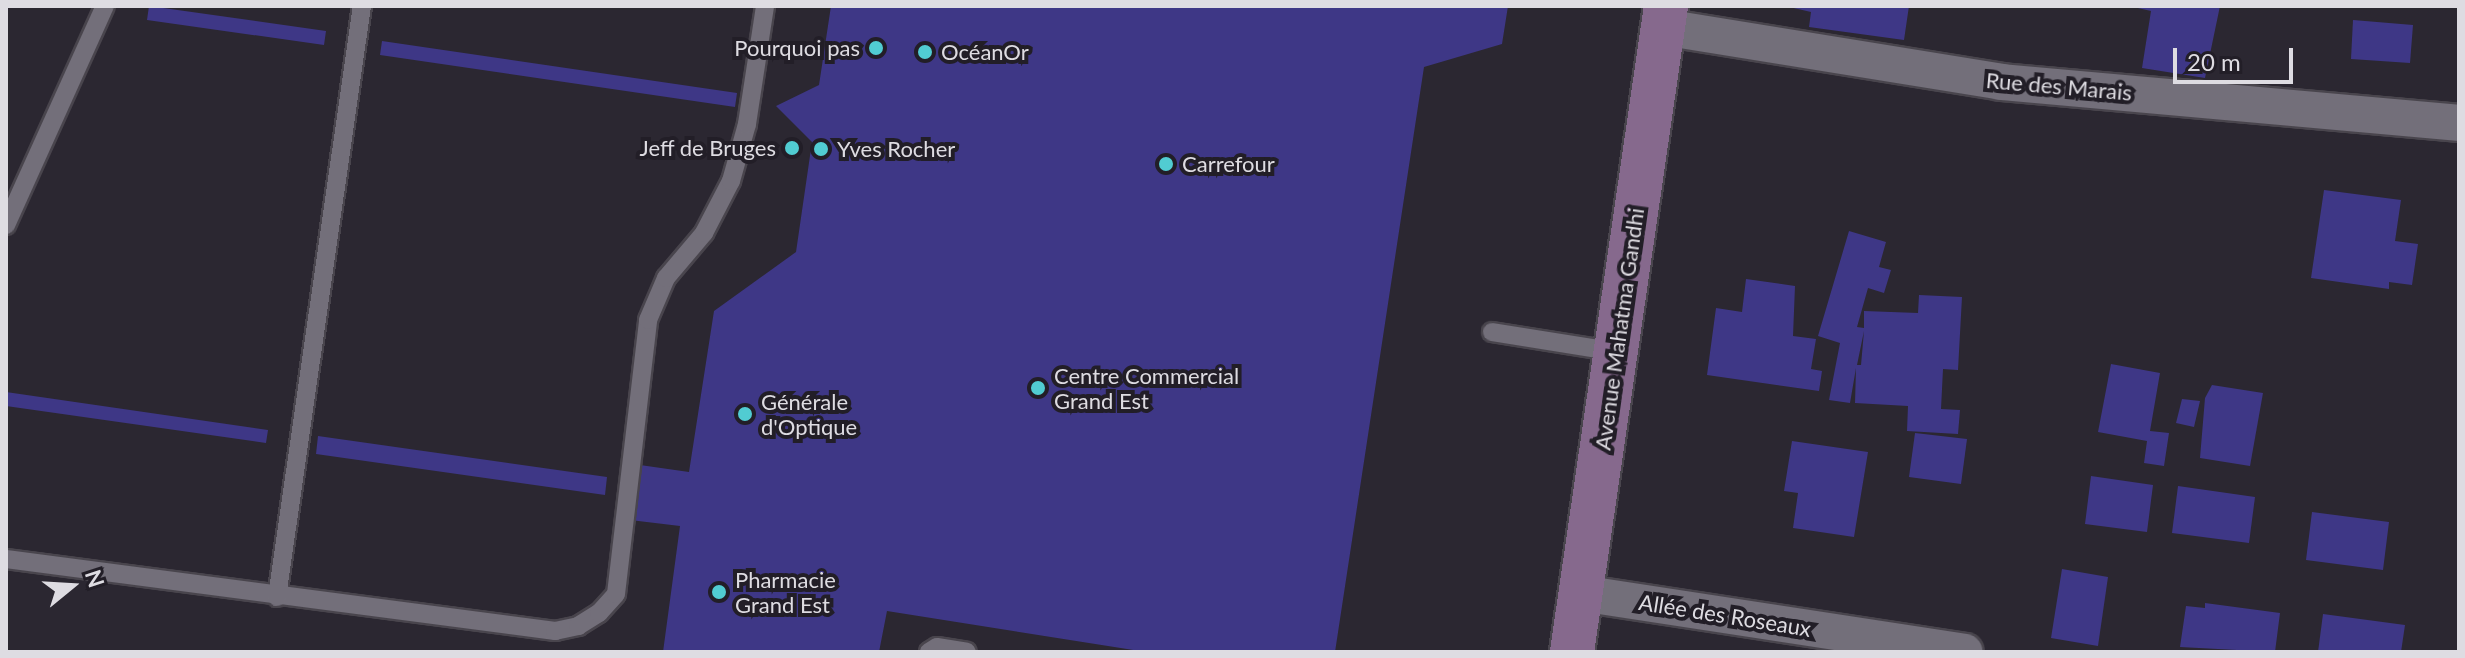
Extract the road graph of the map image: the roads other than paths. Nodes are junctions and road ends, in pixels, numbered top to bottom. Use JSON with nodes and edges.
{"nodes":[{"id":1,"x":105,"y":6,"type":"edge"},
{"id":2,"x":362,"y":6,"type":"edge"},
{"id":3,"x":765,"y":6,"type":"edge"},
{"id":4,"x":1664,"y":17,"type":"edge"},
{"id":5,"x":2459,"y":123,"type":"edge"},
{"id":6,"x":6,"y":225,"type":"edge"},
{"id":7,"x":1492,"y":332,"type":"dead end"},
{"id":8,"x":1617,"y":352,"type":"junction"},
{"id":9,"x":6,"y":559,"type":"edge"},
{"id":10,"x":1580,"y":593,"type":"junction"},
{"id":11,"x":277,"y":597,"type":"junction"},
{"id":12,"x":929,"y":652,"type":"edge"},
{"id":13,"x":967,"y":652,"type":"edge"},
{"id":14,"x":1572,"y":652,"type":"edge"},
{"id":15,"x":1965,"y":652,"type":"edge"}],
"edges":[{"from":1,"to":6,"type":"lane"},
{"from":2,"to":11,"type":"lane"},
{"from":3,"to":11,"type":"lane"},
{"from":4,"to":5,"type":"street","name":"Rue des Marais"},
{"from":4,"to":8,"type":"main road","name":"Avenue Mahatma Gandhi"},
{"from":7,"to":8,"type":"lane"},
{"from":8,"to":10,"type":"main road","name":"Avenue Mahatma Gandhi"},
{"from":9,"to":11,"type":"lane"},
{"from":10,"to":14,"type":"main road","name":"Avenue Mahatma Gandhi"},
{"from":10,"to":15,"type":"street","name":"Allée des Roseaux"},
{"from":12,"to":13,"type":"lane"}]}
